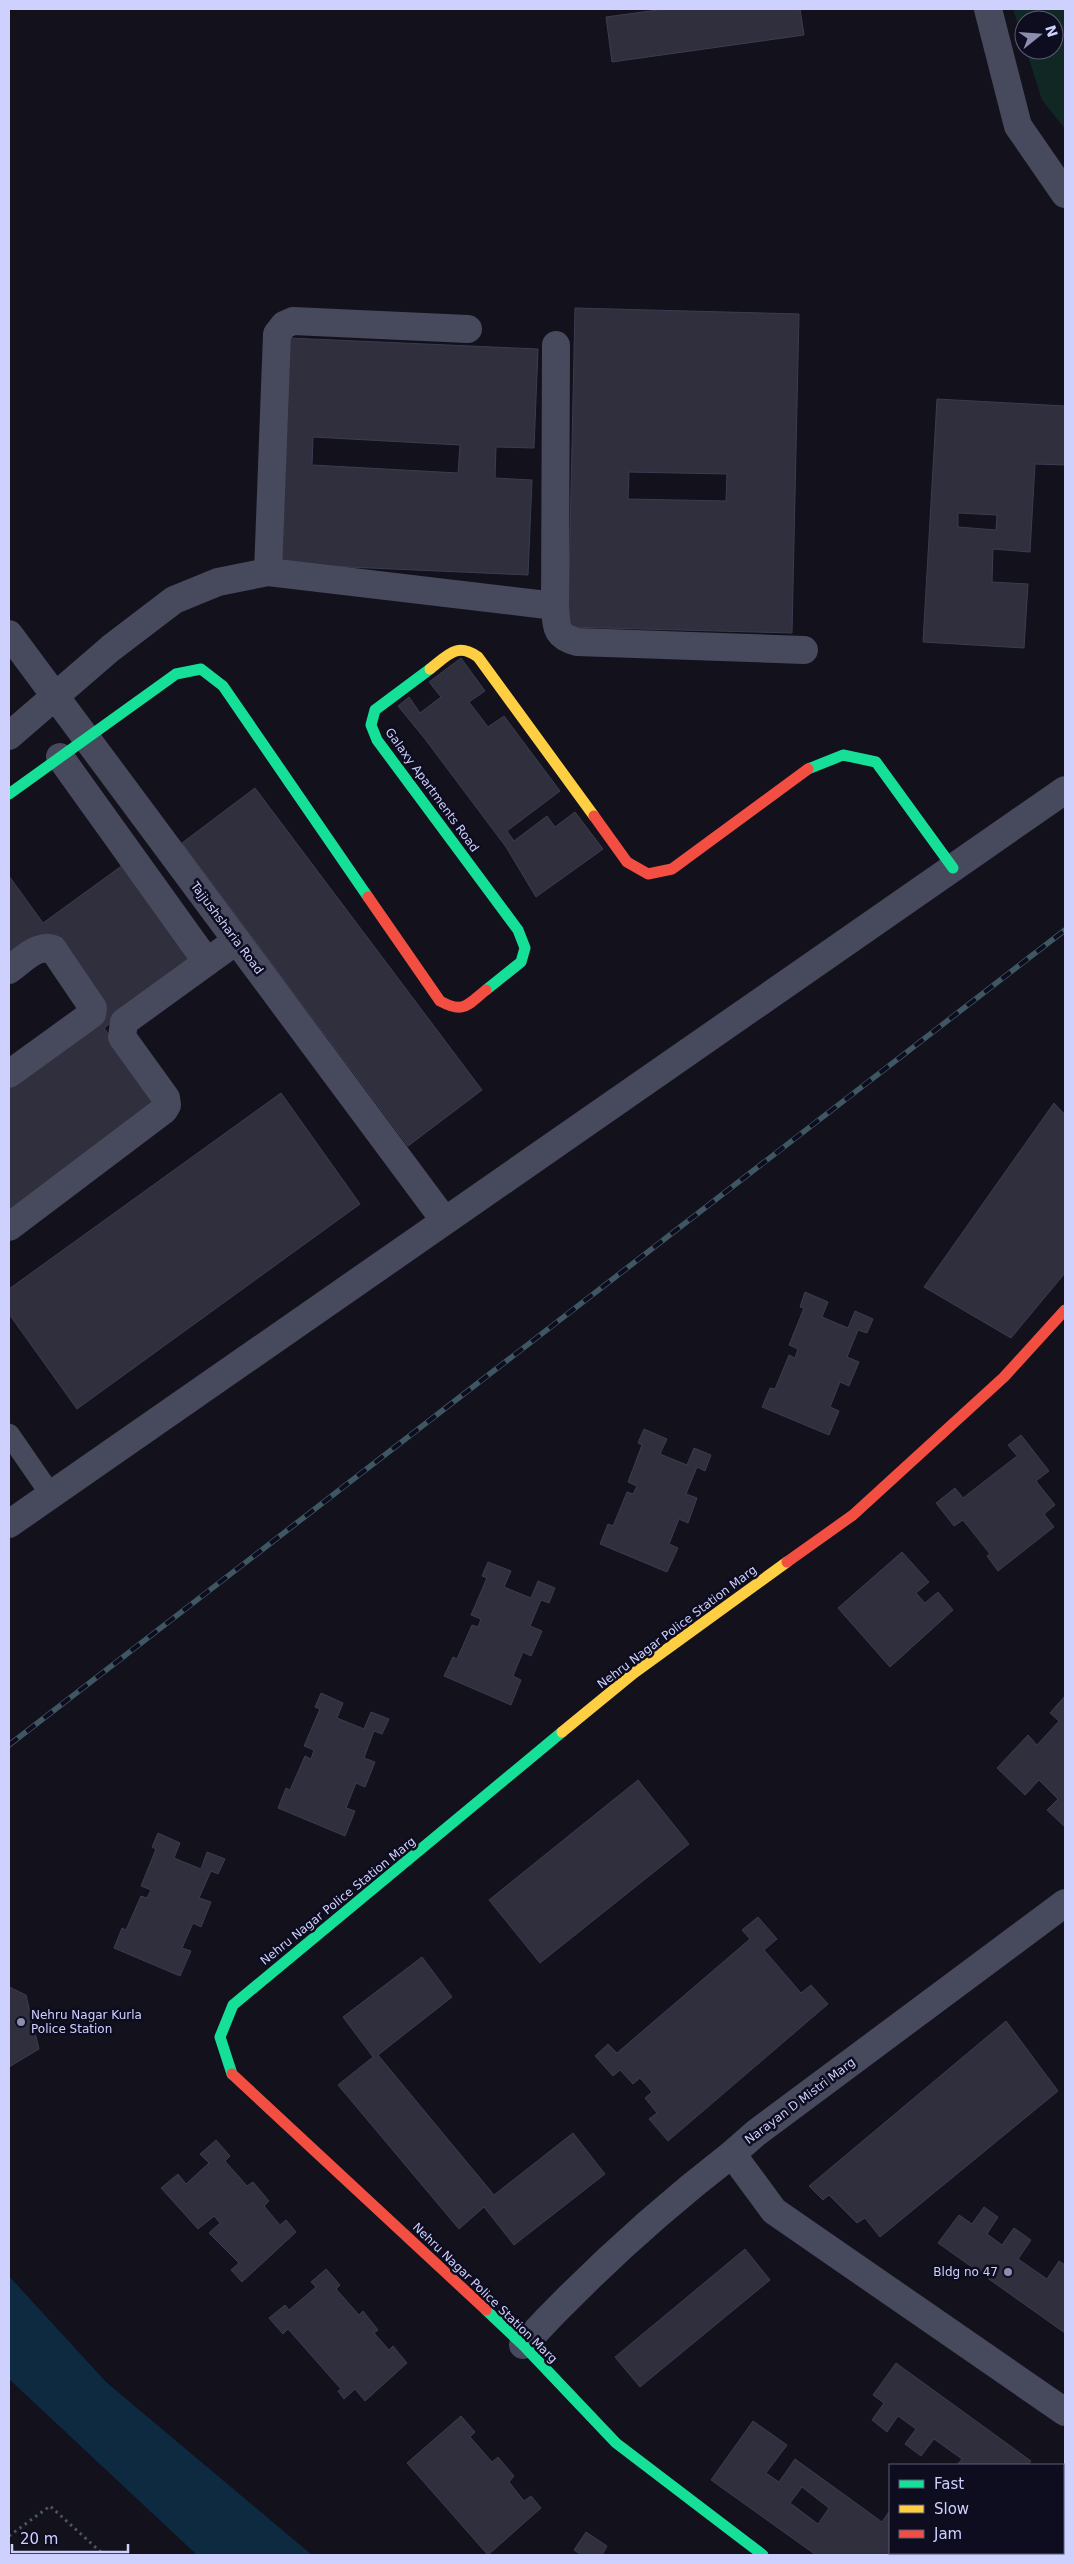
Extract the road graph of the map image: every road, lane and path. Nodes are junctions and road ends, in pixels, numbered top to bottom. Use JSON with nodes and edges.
{"nodes":[{"id":1,"x":988,"y":9,"type":"edge"},
{"id":2,"x":1065,"y":194,"type":"edge"},
{"id":3,"x":468,"y":328,"type":"dead end"},
{"id":4,"x":556,"y":345,"type":"dead end"},
{"id":5,"x":268,"y":572,"type":"junction"},
{"id":6,"x":555,"y":606,"type":"junction"},
{"id":7,"x":9,"y":634,"type":"edge"},
{"id":8,"x":804,"y":650,"type":"dead end"},
{"id":9,"x":56,"y":698,"type":"junction"},
{"id":10,"x":9,"y":736,"type":"edge"},
{"id":11,"x":86,"y":738,"type":"junction"},
{"id":12,"x":60,"y":757,"type":"junction"},
{"id":13,"x":1065,"y":790,"type":"edge"},
{"id":14,"x":9,"y":794,"type":"edge"},
{"id":15,"x":953,"y":868,"type":"junction"},
{"id":16,"x":236,"y":941,"type":"junction"},
{"id":17,"x":207,"y":962,"type":"junction"},
{"id":18,"x":9,"y":970,"type":"edge"},
{"id":19,"x":9,"y":1074,"type":"edge"},
{"id":20,"x":445,"y":1221,"type":"junction"},
{"id":21,"x":9,"y":1227,"type":"edge"},
{"id":22,"x":1065,"y":1310,"type":"edge"},
{"id":23,"x":13,"y":1448,"type":"edge"},
{"id":24,"x":51,"y":1495,"type":"junction"},
{"id":25,"x":9,"y":1524,"type":"edge"},
{"id":26,"x":1065,"y":1903,"type":"edge"},
{"id":27,"x":732,"y":2154,"type":"junction"},
{"id":28,"x":523,"y":2345,"type":"junction"},
{"id":29,"x":1065,"y":2412,"type":"edge"},
{"id":30,"x":9,"y":2536,"type":"edge"},
{"id":31,"x":104,"y":2555,"type":"edge"},
{"id":32,"x":763,"y":2555,"type":"edge"}],
"edges":[{"from":1,"to":2,"type":"street"},
{"from":3,"to":5,"type":"street"},
{"from":4,"to":6,"type":"street"},
{"from":5,"to":6,"type":"street"},
{"from":5,"to":9,"type":"street"},
{"from":6,"to":8,"type":"street"},
{"from":7,"to":9,"type":"street","name":"Tajjushsharia Road"},
{"from":9,"to":10,"type":"street"},
{"from":9,"to":11,"type":"street","name":"Tajjushsharia Road"},
{"from":11,"to":12,"type":"street","name":"Galaxy Apartments Road"},
{"from":11,"to":15,"type":"street","name":"Galaxy Apartments Road"},
{"from":11,"to":16,"type":"street","name":"Tajjushsharia Road"},
{"from":12,"to":14,"type":"street","name":"Galaxy Apartments Road"},
{"from":12,"to":17,"type":"street"},
{"from":13,"to":15,"type":"street"},
{"from":15,"to":20,"type":"street"},
{"from":16,"to":17,"type":"street"},
{"from":16,"to":20,"type":"street","name":"Tajjushsharia Road"},
{"from":17,"to":21,"type":"street"},
{"from":18,"to":19,"type":"street"},
{"from":20,"to":24,"type":"street"},
{"from":22,"to":28,"type":"street","name":"Nehru Nagar Police Station Marg"},
{"from":23,"to":24,"type":"lane"},
{"from":24,"to":25,"type":"street"},
{"from":26,"to":27,"type":"street","name":"Narayan D Mistri Marg"},
{"from":27,"to":28,"type":"street"},
{"from":27,"to":29,"type":"street","name":"Narayan D Mistri Marg"},
{"from":28,"to":32,"type":"street","name":"Nehru Nagar Police Station Marg"},
{"from":30,"to":31,"type":"path"}]}
